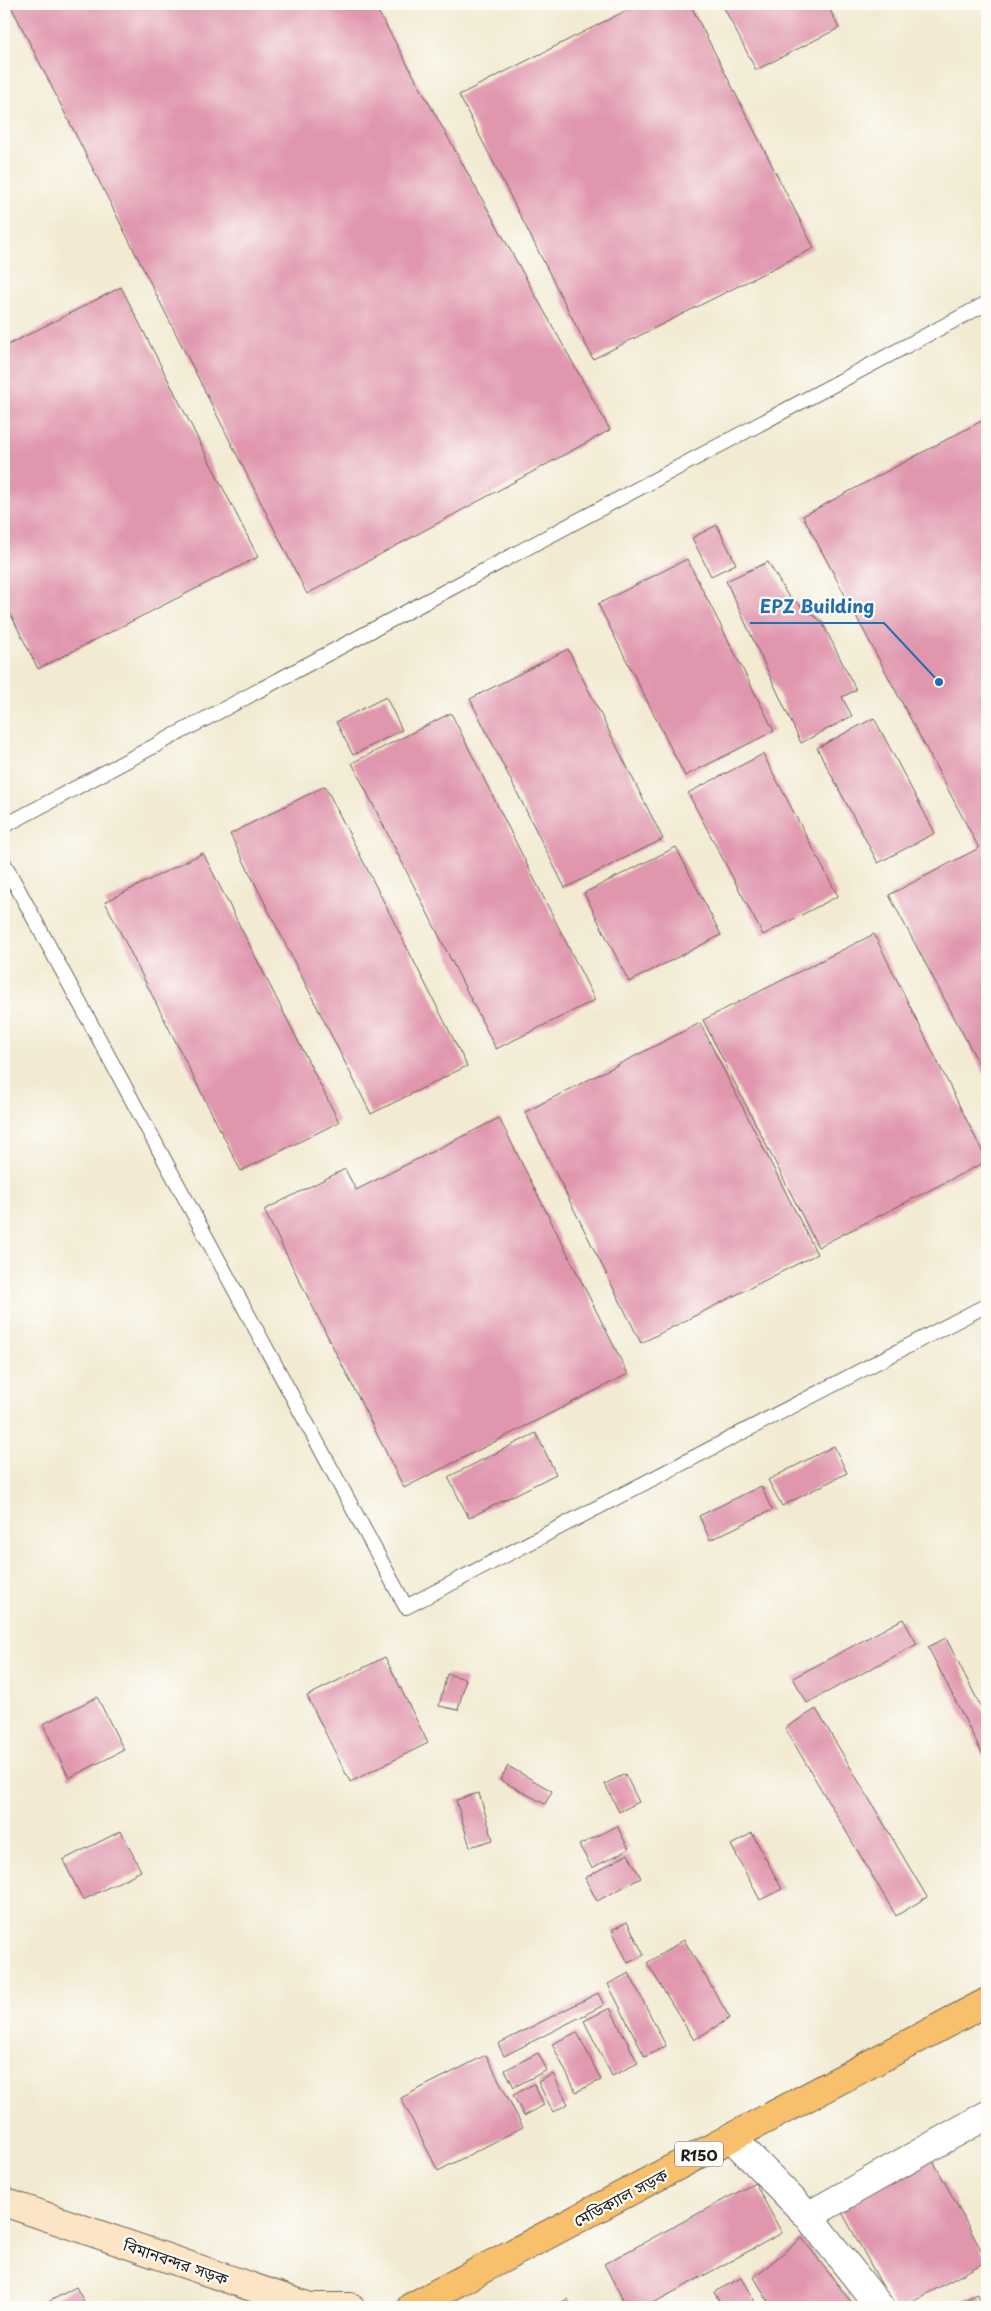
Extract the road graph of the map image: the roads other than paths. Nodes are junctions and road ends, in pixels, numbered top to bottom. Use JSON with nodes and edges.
{"nodes":[{"id":1,"x":987,"y":303,"type":"edge"},
{"id":2,"x":4,"y":826,"type":"edge"},
{"id":3,"x":4,"y":863,"type":"edge"},
{"id":4,"x":987,"y":1305,"type":"edge"},
{"id":5,"x":987,"y":2002,"type":"edge"},
{"id":6,"x":987,"y":2115,"type":"edge"},
{"id":7,"x":731,"y":2137,"type":"junction"},
{"id":8,"x":4,"y":2202,"type":"edge"},
{"id":9,"x":808,"y":2216,"type":"junction"},
{"id":10,"x":350,"y":2307,"type":"edge"},
{"id":11,"x":412,"y":2307,"type":"edge"},
{"id":12,"x":880,"y":2307,"type":"edge"}],
"edges":[{"from":1,"to":2,"type":"lane"},
{"from":3,"to":4,"type":"lane"},
{"from":5,"to":7,"type":"main road","name":"মেডিক্যাল সড়ক","number":"R150"},
{"from":6,"to":9,"type":"street"},
{"from":7,"to":9,"type":"street"},
{"from":7,"to":11,"type":"main road","name":"মেডিক্যাল সড়ক","number":"R150"},
{"from":8,"to":10,"type":"main road","name":"বিমানবন্দর সড়ক"},
{"from":9,"to":12,"type":"street"}]}
